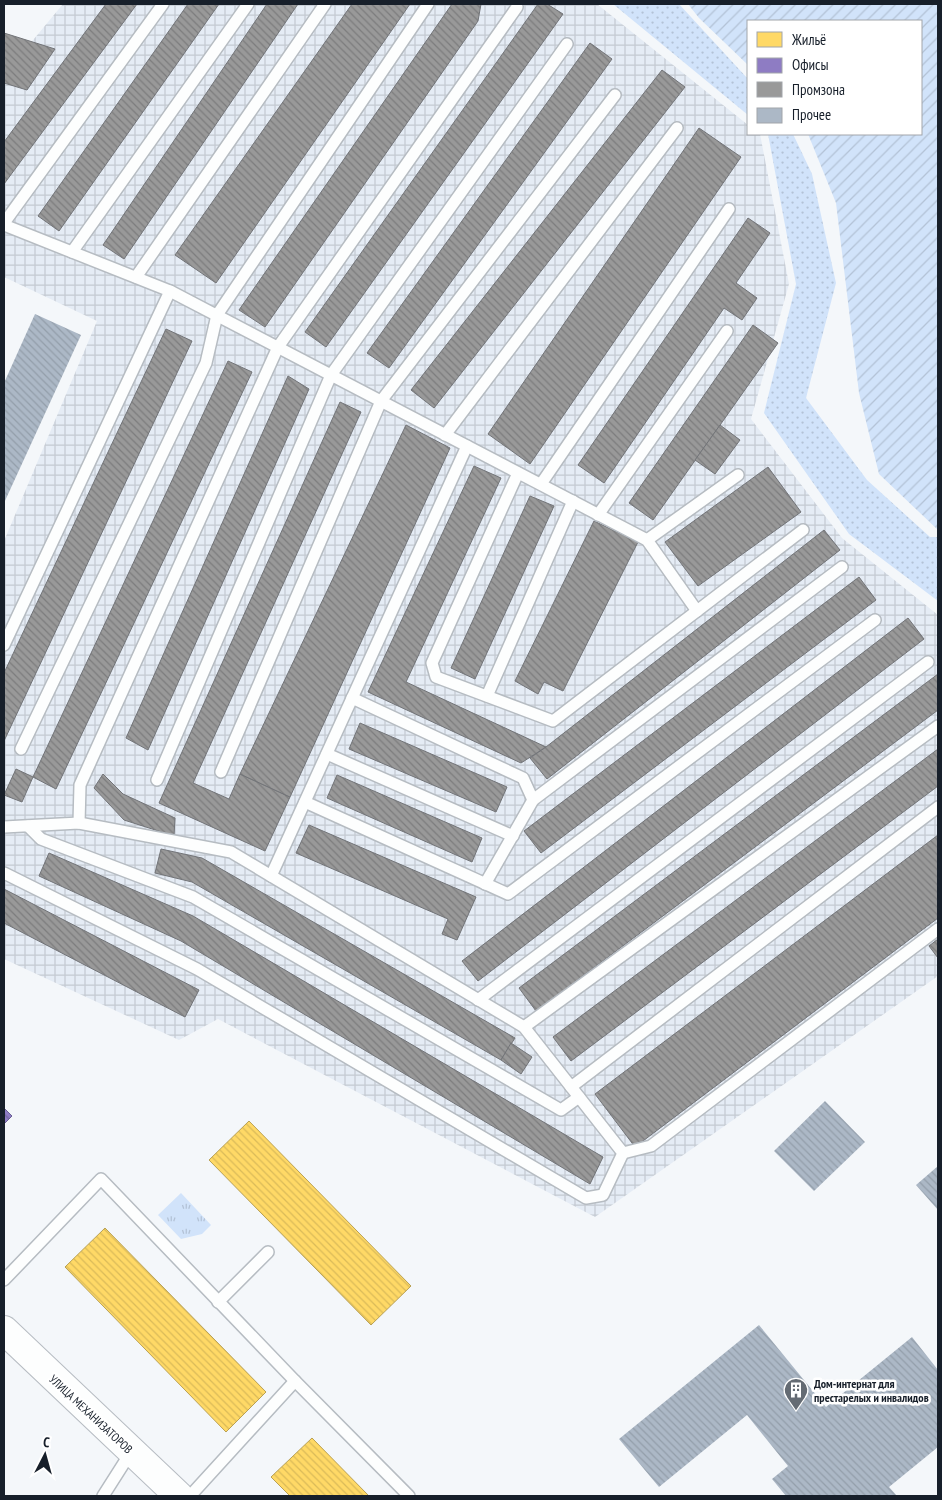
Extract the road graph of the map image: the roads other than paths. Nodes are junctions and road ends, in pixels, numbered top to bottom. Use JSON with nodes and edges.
{"nodes":[{"id":1,"x":164,"y":4,"type":"edge"},
{"id":2,"x":248,"y":4,"type":"edge"},
{"id":3,"x":325,"y":4,"type":"edge"},
{"id":4,"x":428,"y":4,"type":"edge"},
{"id":5,"x":516,"y":7,"type":"dead end"},
{"id":6,"x":567,"y":44,"type":"dead end"},
{"id":7,"x":615,"y":95,"type":"dead end"},
{"id":8,"x":677,"y":128,"type":"dead end"},
{"id":9,"x":729,"y":209,"type":"dead end"},
{"id":10,"x":4,"y":224,"type":"edge"},
{"id":11,"x":72,"y":252,"type":"junction"},
{"id":12,"x":136,"y":277,"type":"junction"},
{"id":13,"x":170,"y":291,"type":"junction"},
{"id":14,"x":218,"y":315,"type":"junction"},
{"id":15,"x":727,"y":331,"type":"dead end"},
{"id":16,"x":278,"y":347,"type":"junction"},
{"id":17,"x":331,"y":375,"type":"junction"},
{"id":18,"x":381,"y":401,"type":"junction"},
{"id":19,"x":445,"y":434,"type":"junction"},
{"id":20,"x":467,"y":446,"type":"junction"},
{"id":21,"x":518,"y":473,"type":"junction"},
{"id":22,"x":738,"y":475,"type":"dead end"},
{"id":23,"x":541,"y":484,"type":"junction"},
{"id":24,"x":573,"y":502,"type":"junction"},
{"id":25,"x":598,"y":514,"type":"junction"},
{"id":26,"x":803,"y":530,"type":"dead end"},
{"id":27,"x":647,"y":540,"type":"junction"},
{"id":28,"x":842,"y":567,"type":"dead end"},
{"id":29,"x":697,"y":611,"type":"junction"},
{"id":30,"x":875,"y":620,"type":"dead end"},
{"id":31,"x":4,"y":645,"type":"edge"},
{"id":32,"x":928,"y":662,"type":"dead end"},
{"id":33,"x":487,"y":696,"type":"junction"},
{"id":34,"x":352,"y":698,"type":"junction"},
{"id":35,"x":938,"y":726,"type":"edge"},
{"id":36,"x":21,"y":749,"type":"dead end"},
{"id":37,"x":327,"y":754,"type":"junction"},
{"id":38,"x":221,"y":772,"type":"dead end"},
{"id":39,"x":157,"y":780,"type":"dead end"},
{"id":40,"x":533,"y":800,"type":"junction"},
{"id":41,"x":305,"y":802,"type":"junction"},
{"id":42,"x":938,"y":807,"type":"edge"},
{"id":43,"x":79,"y":823,"type":"junction"},
{"id":44,"x":28,"y":826,"type":"junction"},
{"id":45,"x":4,"y":827,"type":"edge"},
{"id":46,"x":513,"y":836,"type":"junction"},
{"id":47,"x":4,"y":873,"type":"edge"},
{"id":48,"x":271,"y":876,"type":"junction"},
{"id":49,"x":485,"y":884,"type":"junction"},
{"id":50,"x":938,"y":928,"type":"edge"},
{"id":51,"x":478,"y":1000,"type":"junction"},
{"id":52,"x":524,"y":1027,"type":"junction"},
{"id":53,"x":571,"y":1087,"type":"junction"},
{"id":54,"x":579,"y":1097,"type":"junction"},
{"id":55,"x":623,"y":1153,"type":"junction"},
{"id":56,"x":268,"y":1252,"type":"dead end"},
{"id":57,"x":4,"y":1280,"type":"edge"},
{"id":58,"x":218,"y":1302,"type":"junction"},
{"id":59,"x":4,"y":1330,"type":"edge"},
{"id":60,"x":294,"y":1381,"type":"junction"},
{"id":61,"x":131,"y":1452,"type":"junction"},
{"id":62,"x":103,"y":1496,"type":"edge"},
{"id":63,"x":179,"y":1496,"type":"edge"},
{"id":64,"x":190,"y":1496,"type":"edge"},
{"id":65,"x":409,"y":1496,"type":"edge"}],
"edges":[{"from":1,"to":10,"type":"lane"},
{"from":2,"to":11,"type":"lane"},
{"from":3,"to":12,"type":"lane"},
{"from":4,"to":14,"type":"lane"},
{"from":5,"to":16,"type":"lane"},
{"from":6,"to":17,"type":"lane"},
{"from":7,"to":18,"type":"lane"},
{"from":8,"to":19,"type":"lane"},
{"from":9,"to":23,"type":"lane"},
{"from":10,"to":11,"type":"lane"},
{"from":11,"to":12,"type":"lane"},
{"from":12,"to":13,"type":"lane"},
{"from":13,"to":14,"type":"lane"},
{"from":13,"to":31,"type":"lane"},
{"from":14,"to":16,"type":"lane"},
{"from":14,"to":36,"type":"lane"},
{"from":15,"to":25,"type":"lane"},
{"from":16,"to":17,"type":"lane"},
{"from":16,"to":43,"type":"lane"},
{"from":17,"to":18,"type":"lane"},
{"from":17,"to":39,"type":"lane"},
{"from":18,"to":19,"type":"lane"},
{"from":18,"to":38,"type":"lane"},
{"from":19,"to":20,"type":"lane"},
{"from":20,"to":21,"type":"lane"},
{"from":20,"to":34,"type":"lane"},
{"from":21,"to":23,"type":"lane"},
{"from":21,"to":33,"type":"lane"},
{"from":22,"to":27,"type":"lane"},
{"from":23,"to":24,"type":"lane"},
{"from":24,"to":25,"type":"lane"},
{"from":24,"to":33,"type":"lane"},
{"from":25,"to":27,"type":"lane"},
{"from":26,"to":29,"type":"lane"},
{"from":27,"to":29,"type":"lane"},
{"from":28,"to":40,"type":"lane"},
{"from":29,"to":33,"type":"lane"},
{"from":30,"to":49,"type":"lane"},
{"from":32,"to":51,"type":"lane"},
{"from":34,"to":37,"type":"lane"},
{"from":34,"to":40,"type":"lane"},
{"from":35,"to":52,"type":"lane"},
{"from":37,"to":41,"type":"lane"},
{"from":37,"to":46,"type":"lane"},
{"from":40,"to":46,"type":"lane"},
{"from":41,"to":48,"type":"lane"},
{"from":41,"to":49,"type":"lane"},
{"from":42,"to":53,"type":"lane"},
{"from":43,"to":44,"type":"lane"},
{"from":43,"to":48,"type":"lane"},
{"from":44,"to":45,"type":"lane"},
{"from":44,"to":54,"type":"lane"},
{"from":46,"to":49,"type":"lane"},
{"from":47,"to":55,"type":"lane"},
{"from":48,"to":51,"type":"lane"},
{"from":50,"to":55,"type":"lane"},
{"from":51,"to":52,"type":"lane"},
{"from":52,"to":53,"type":"lane"},
{"from":53,"to":54,"type":"lane"},
{"from":54,"to":55,"type":"lane"},
{"from":56,"to":58,"type":"lane"},
{"from":57,"to":58,"type":"lane"},
{"from":58,"to":60,"type":"lane"},
{"from":59,"to":61,"type":"main road","name":"УЛИЦА МЕХАНИЗАТОРОВ"},
{"from":60,"to":64,"type":"lane"},
{"from":60,"to":65,"type":"lane"},
{"from":61,"to":62,"type":"lane"},
{"from":61,"to":63,"type":"main road","name":"УЛИЦА МЕХАНИЗАТОРОВ"}]}
